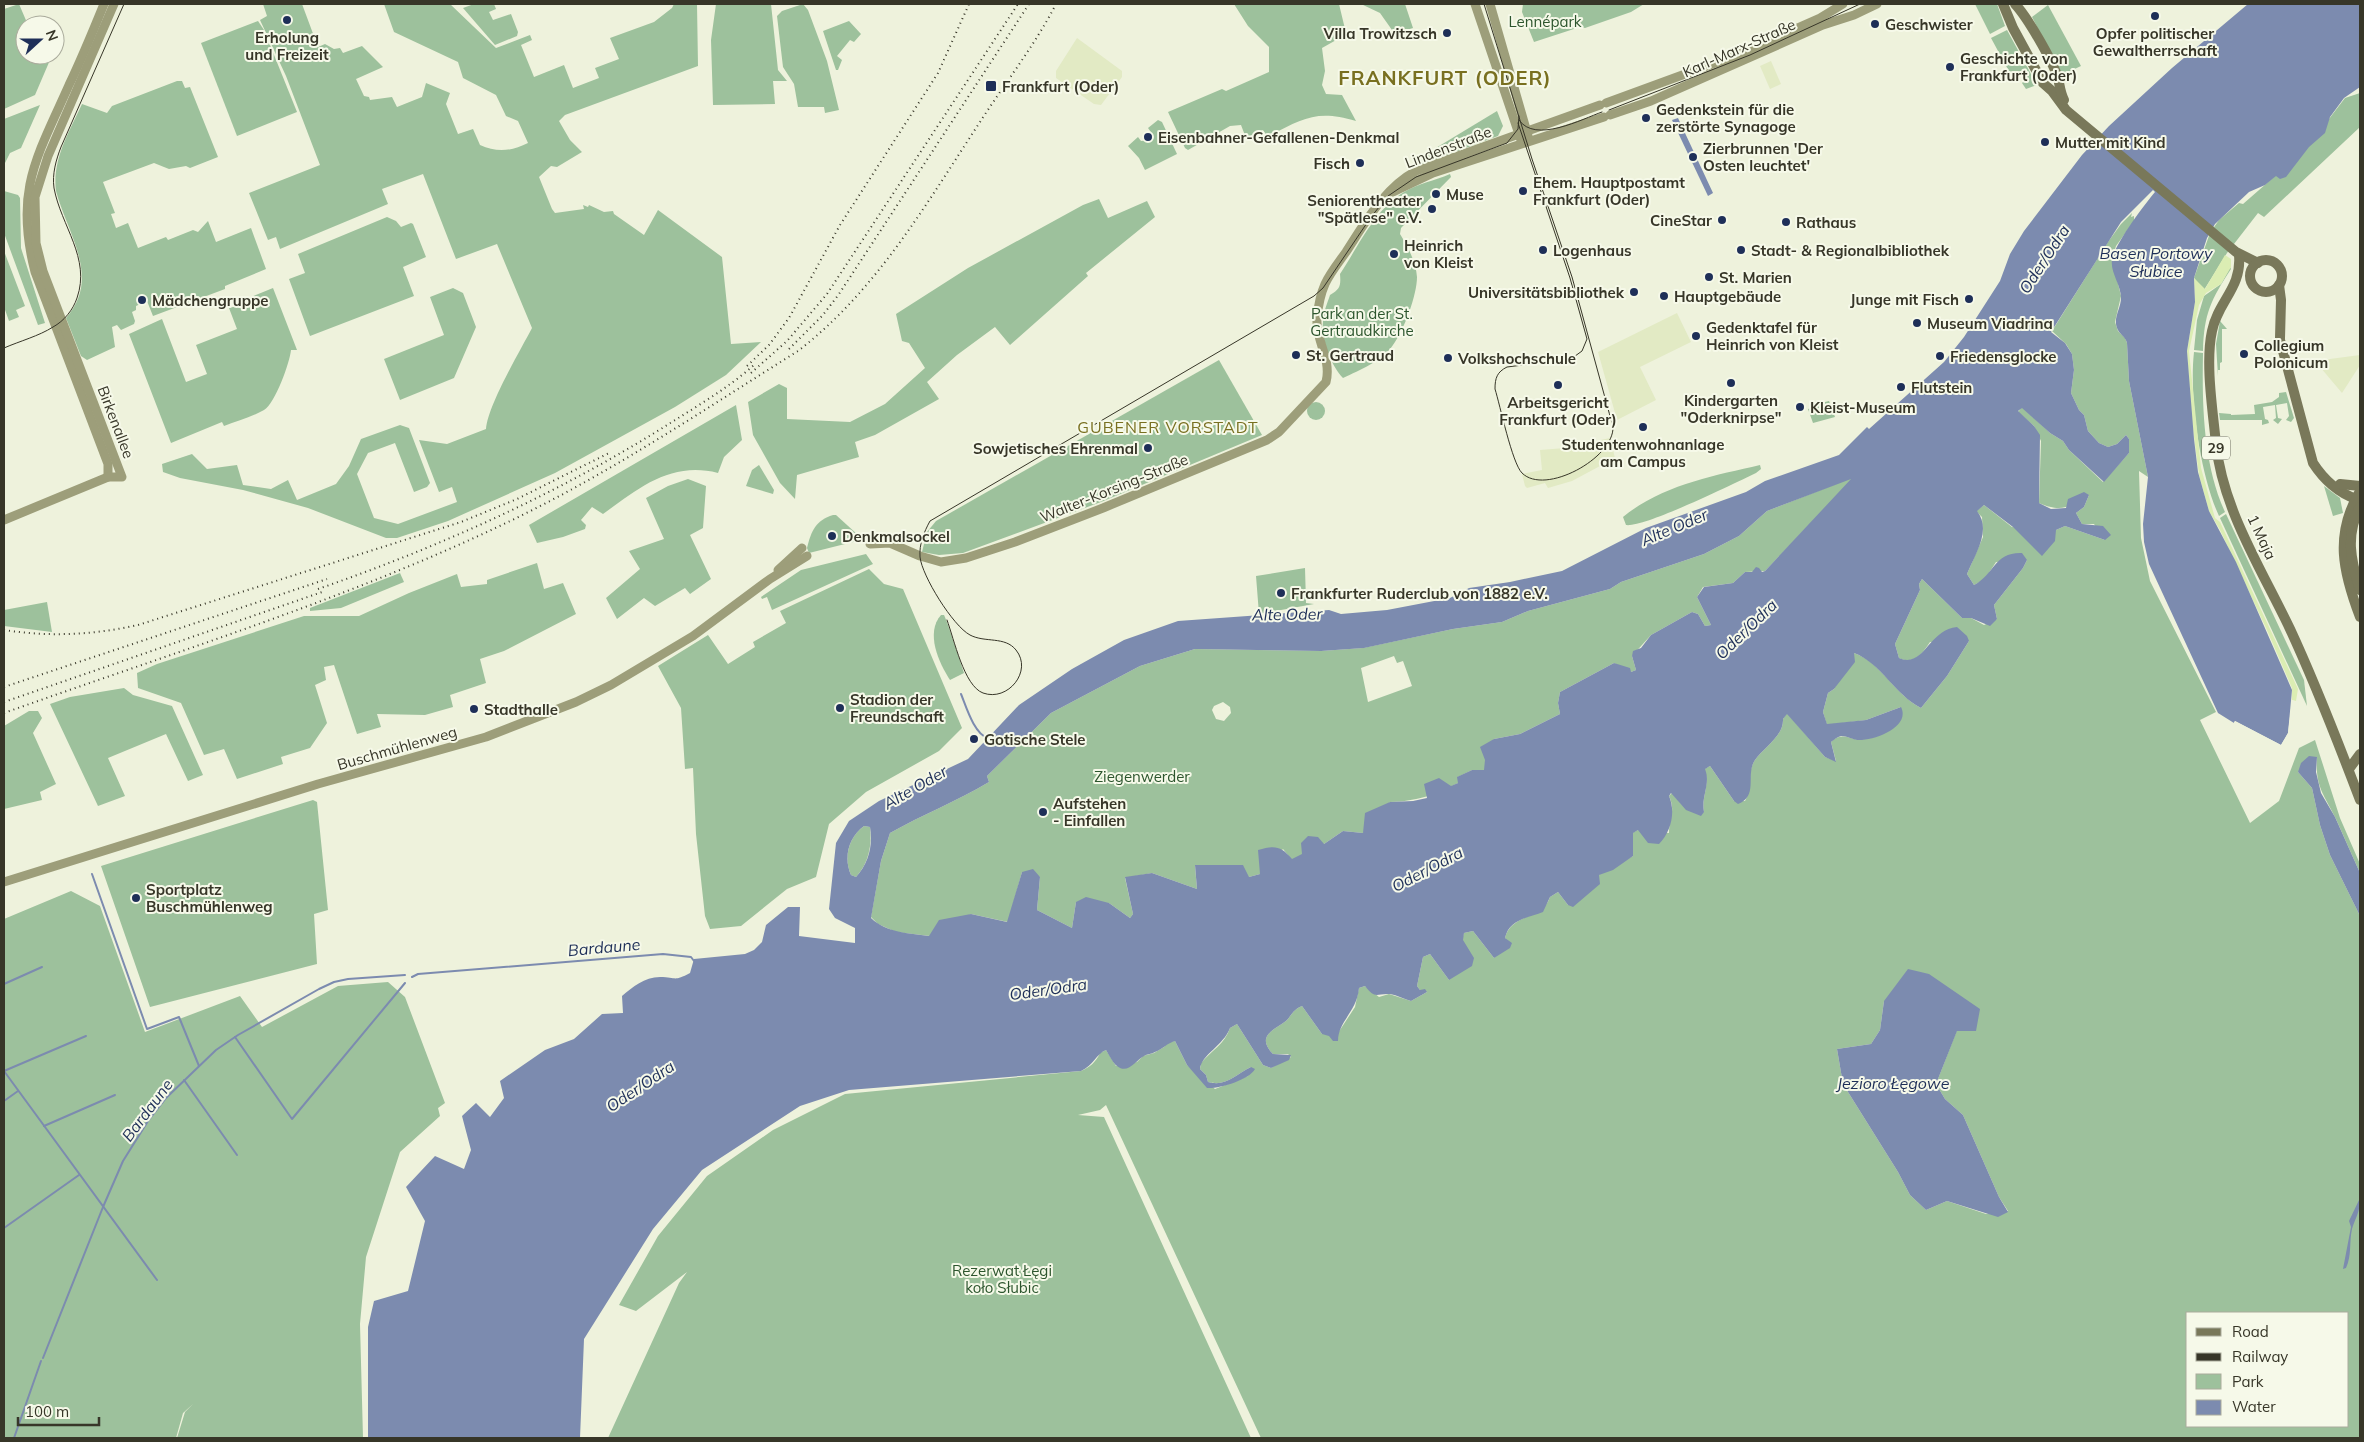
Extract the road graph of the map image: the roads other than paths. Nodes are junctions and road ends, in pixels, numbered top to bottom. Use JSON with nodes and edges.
{"nodes":[{"id":1,"x":104,"y":4,"type":"edge"},
{"id":2,"x":114,"y":4,"type":"edge"},
{"id":3,"x":1475,"y":4,"type":"edge"},
{"id":4,"x":1490,"y":4,"type":"edge"},
{"id":5,"x":1843,"y":4,"type":"edge"},
{"id":6,"x":1877,"y":4,"type":"edge"},
{"id":7,"x":2003,"y":4,"type":"edge"},
{"id":8,"x":2015,"y":4,"type":"edge"},
{"id":9,"x":2054,"y":86,"type":"junction"},
{"id":10,"x":1525,"y":138,"type":"junction"},
{"id":11,"x":2238,"y":253,"type":"junction"},
{"id":12,"x":2253,"y":268,"type":"junction"},
{"id":13,"x":2238,"y":277,"type":"junction"},
{"id":14,"x":2278,"y":285,"type":"junction"},
{"id":15,"x":2266,"y":292,"type":"junction"},
{"id":16,"x":2280,"y":310,"type":"junction"},
{"id":17,"x":1326,"y":382,"type":"joint"},
{"id":18,"x":108,"y":477,"type":"junction"},
{"id":19,"x":2360,"y":486,"type":"edge"},
{"id":20,"x":2342,"y":489,"type":"junction"},
{"id":21,"x":2359,"y":500,"type":"edge"},
{"id":22,"x":2350,"y":510,"type":"junction"},
{"id":23,"x":4,"y":520,"type":"edge"},
{"id":24,"x":870,"y":544,"type":"dead end"},
{"id":25,"x":802,"y":548,"type":"dead end"},
{"id":26,"x":808,"y":556,"type":"dead end"},
{"id":27,"x":770,"y":580,"type":"junction"},
{"id":28,"x":2360,"y":590,"type":"edge"},
{"id":29,"x":2360,"y":617,"type":"edge"},
{"id":30,"x":2360,"y":754,"type":"edge"},
{"id":31,"x":2349,"y":769,"type":"junction"},
{"id":32,"x":2360,"y":800,"type":"edge"},
{"id":33,"x":4,"y":882,"type":"edge"}],
"edges":[{"from":1,"to":18,"type":"street","name":"Birkenallee"},
{"from":2,"to":18,"type":"street","name":"Birkenallee"},
{"from":3,"to":10,"type":"street"},
{"from":4,"to":10,"type":"street"},
{"from":5,"to":10,"type":"street","name":"Karl-Marx-Straße"},
{"from":6,"to":10,"type":"street","name":"Karl-Marx-Straße"},
{"from":7,"to":9,"type":"main road"},
{"from":8,"to":9,"type":"main road"},
{"from":9,"to":11,"type":"main road"},
{"from":10,"to":17,"type":"street","name":"Lindenstraße"},
{"from":11,"to":12,"type":"main road"},
{"from":11,"to":13,"type":"main road","name":"1 Maja","number":"29"},
{"from":12,"to":13,"type":"main road"},
{"from":12,"to":14,"type":"main road"},
{"from":12,"to":15,"type":"main road"},
{"from":13,"to":31,"type":"main road","name":"1 Maja","number":"29"},
{"from":14,"to":15,"type":"main road"},
{"from":14,"to":16,"type":"main road"},
{"from":15,"to":16,"type":"main road"},
{"from":16,"to":20,"type":"main road"},
{"from":17,"to":24,"type":"street","name":"Walter-Korsing-Straße"},
{"from":18,"to":23,"type":"street"},
{"from":19,"to":20,"type":"main road"},
{"from":20,"to":21,"type":"main road"},
{"from":20,"to":22,"type":"main road"},
{"from":21,"to":22,"type":"main road"},
{"from":21,"to":28,"type":"main road"},
{"from":22,"to":29,"type":"main road"},
{"from":25,"to":27,"type":"street","name":"Buschmühlenweg"},
{"from":26,"to":27,"type":"street","name":"Buschmühlenweg"},
{"from":27,"to":33,"type":"street","name":"Buschmühlenweg"},
{"from":30,"to":31,"type":"main road"},
{"from":31,"to":32,"type":"main road","name":"1 Maja","number":"29"}]}
